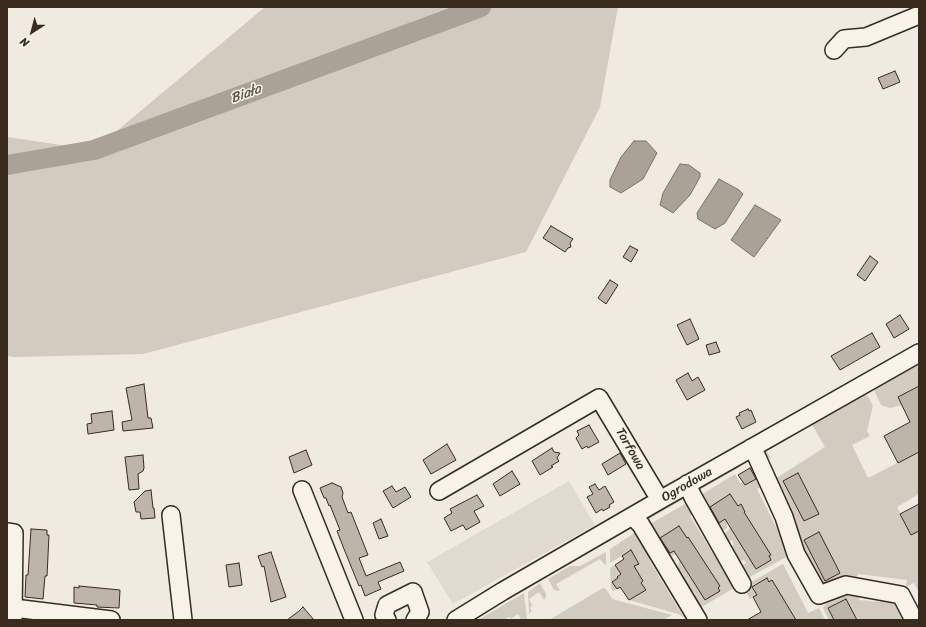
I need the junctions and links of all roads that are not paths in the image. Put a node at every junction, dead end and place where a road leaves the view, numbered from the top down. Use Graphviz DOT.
graph roads {
  1 [pos="919,15"];
  2 [pos="834,50"];
  3 [pos="919,353"];
  4 [pos="751,448"];
  5 [pos="687,484"];
  6 [pos="302,490"];
  7 [pos="440,491"];
  8 [pos="660,500"];
  9 [pos="171,515"];
  10 [pos="633,516"];
  11 [pos="7,532"];
  12 [pos="742,584"];
  13 [pos="14,614"];
  14 [pos="111,620"];
  15 [pos="183,620"];
  16 [pos="354,620"];
  17 [pos="387,620"];
  18 [pos="415,620"];
  19 [pos="456,620"];
  20 [pos="698,620"];
  21 [pos="914,620"];
  1 -- 2 [label="street"];
  3 -- 4 [label="street, Ogrodowa"];
  4 -- 5 [label="street, Ogrodowa"];
  4 -- 21 [label="street"];
  5 -- 8 [label="street, Ogrodowa"];
  5 -- 12 [label="street"];
  6 -- 16 [label="street"];
  7 -- 8 [label="street, Torfowa"];
  8 -- 10 [label="street, Ogrodowa"];
  9 -- 15 [label="street"];
  10 -- 19 [label="street, Ogrodowa"];
  10 -- 20 [label="street"];
  11 -- 13 [label="street"];
  13 -- 14 [label="street"];
  17 -- 18 [label="street"];
}
